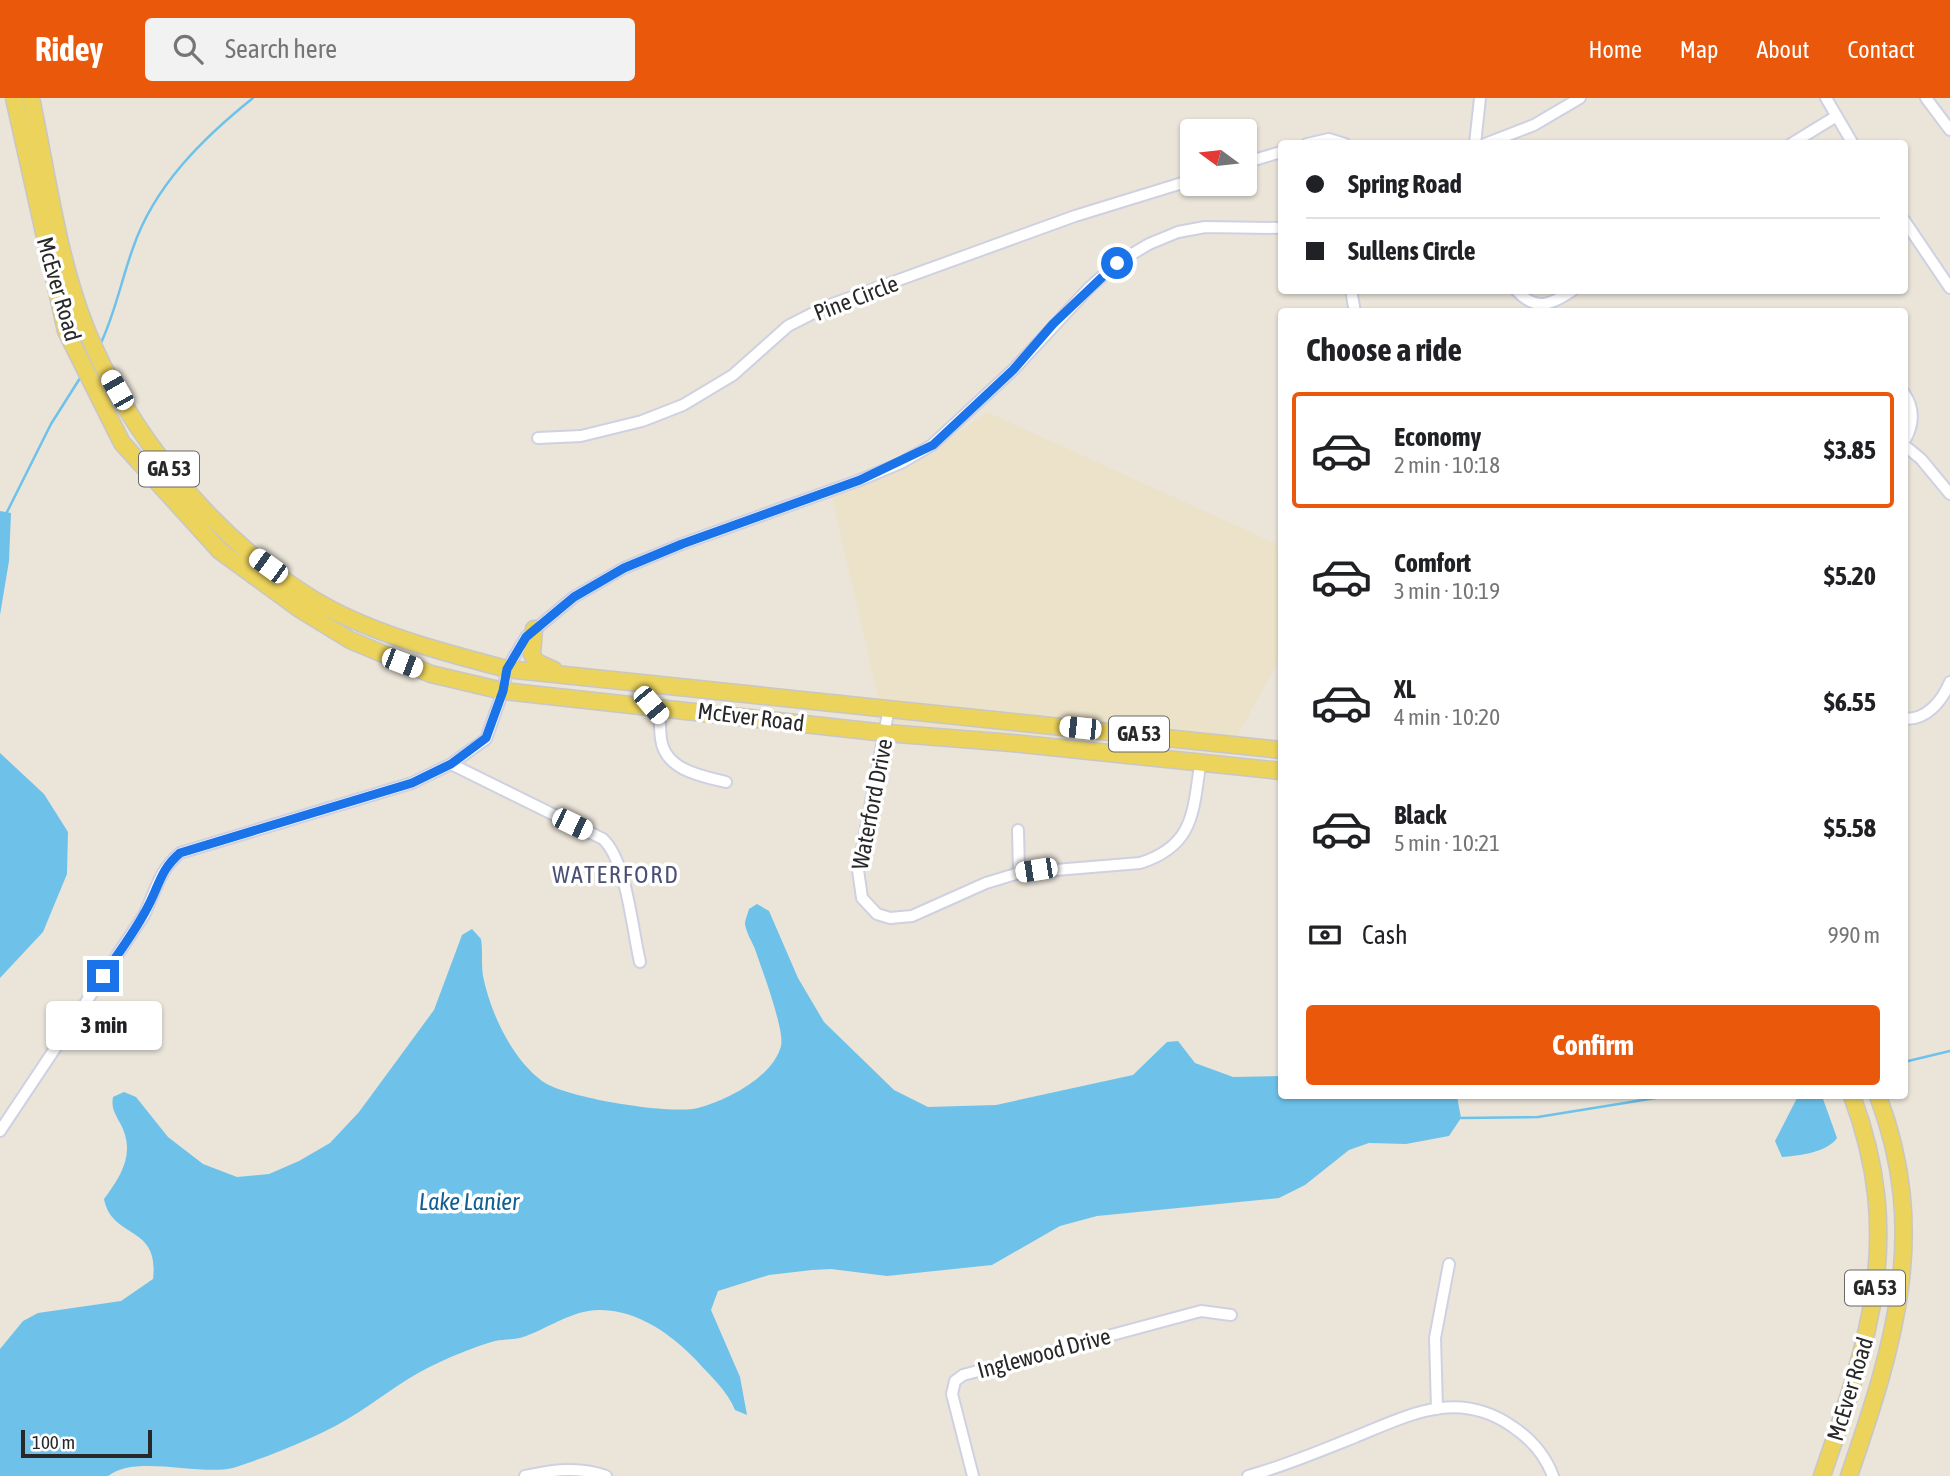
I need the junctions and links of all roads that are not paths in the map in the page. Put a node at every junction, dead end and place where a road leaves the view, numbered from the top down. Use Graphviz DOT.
graph roads {
  1 [pos="14,98"];
  2 [pos="32,98"];
  3 [pos="1480,98"];
  4 [pos="1580,98"];
  5 [pos="1826,98"];
  6 [pos="1926,98"];
  7 [pos="1561,103"];
  8 [pos="1835,117"];
  9 [pos="1950,130"];
  10 [pos="1475,140"];
  11 [pos="1495,140"];
  12 [pos="1798,140"];
  13 [pos="1850,140"];
  14 [pos="1278,153"];
  15 [pos="1257,159"];
  16 [pos="1180,184"];
  17 [pos="1908,226"];
  18 [pos="1278,228"];
  19 [pos="1950,288"];
  20 [pos="1521,294"];
  21 [pos="1566,294"];
  22 [pos="1908,399"];
  23 [pos="1908,432"];
  24 [pos="538,438"];
  25 [pos="1908,447"];
  26 [pos="1950,495"];
  27 [pos="534,629"];
  28 [pos="507,669"];
  29 [pos="1950,682"];
  30 [pos="628,683"];
  31 [pos="503,691"];
  32 [pos="651,705"];
  33 [pos="889,708"];
  34 [pos="1908,718"];
  35 [pos="886,733"];
  36 [pos="1278,750"];
  37 [pos="451,764"];
  38 [pos="1200,765"];
  39 [pos="1278,771"];
  40 [pos="726,782"];
  41 [pos="1018,830"];
  42 [pos="1019,873"];
  43 [pos="640,962"];
  44 [pos="1853,1099"];
  45 [pos="1879,1099"];
  46 [pos="0,1130"];
  47 [pos="1449,1264"];
  48 [pos="1231,1315"];
  49 [pos="1437,1409"];
  50 [pos="525,1476"];
  51 [pos="606,1476"];
  52 [pos="973,1476"];
  53 [pos="1248,1476"];
  54 [pos="1553,1476"];
  55 [pos="1822,1476"];
  56 [pos="1849,1476"];
  1 -- 31 [label="main road, McEver Road / GA 53"];
  2 -- 28 [label="main road, McEver Road / GA 53"];
  3 -- 10 [label="street"];
  4 -- 7 [label="street"];
  5 -- 8 [label="street"];
  6 -- 9 [label="street"];
  7 -- 11 [label="street"];
  8 -- 12 [label="street"];
  8 -- 13 [label="street"];
  14 -- 15 [label="street"];
  16 -- 24 [label="street, Pine Circle"];
  17 -- 19 [label="street"];
  18 -- 27 [label="street"];
  20 -- 21 [label="street"];
  22 -- 23 [label="street"];
  25 -- 26 [label="street"];
  27 -- 28 [label="street"];
  27 -- 30 [label="main road"];
  28 -- 30 [label="main road, McEver Road / GA 53"];
  28 -- 31 [label="street"];
  29 -- 34 [label="street"];
  30 -- 33 [label="main road, McEver Road / GA 53"];
  31 -- 32 [label="main road, McEver Road / GA 53"];
  31 -- 37 [label="street"];
  32 -- 35 [label="main road, McEver Road / GA 53"];
  32 -- 40 [label="street"];
  33 -- 35 [label="street, Waterford Drive"];
  33 -- 36 [label="main road, McEver Road / GA 53"];
  35 -- 38 [label="main road, McEver Road / GA 53"];
  35 -- 42 [label="street, Waterford Drive"];
  37 -- 43 [label="street"];
  37 -- 46 [label="street"];
  38 -- 39 [label="main road, McEver Road / GA 53"];
  38 -- 42 [label="street, Waterford Drive"];
  41 -- 42 [label="street"];
  44 -- 55 [label="main road, McEver Road / GA 53"];
  45 -- 56 [label="main road, McEver Road / GA 53"];
  47 -- 49 [label="street"];
  48 -- 52 [label="street, Inglewood Drive"];
  49 -- 53 [label="street"];
  49 -- 54 [label="street"];
  50 -- 51 [label="street"];
}
